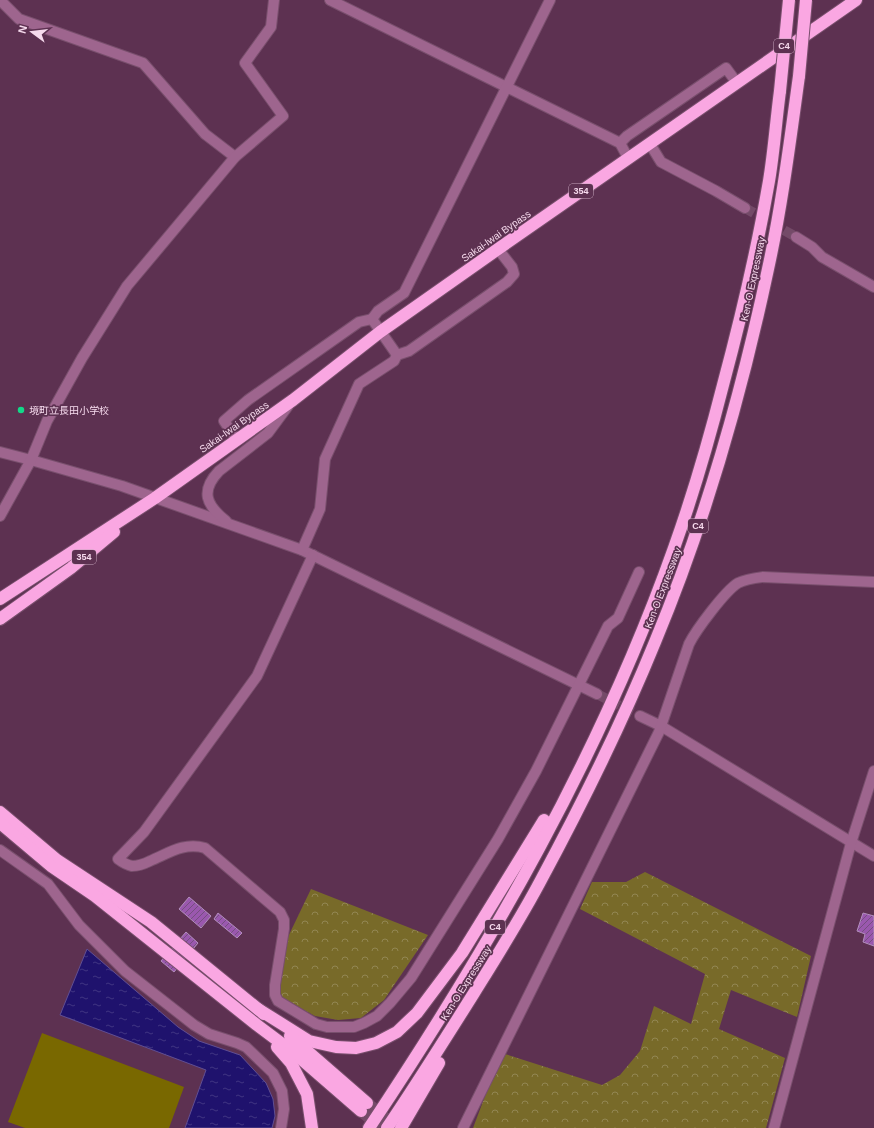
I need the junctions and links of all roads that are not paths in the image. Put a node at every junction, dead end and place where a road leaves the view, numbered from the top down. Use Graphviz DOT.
graph roads {
  1 [pos="0,0"];
  2 [pos="274,0"];
  3 [pos="330,0"];
  4 [pos="550,0"];
  5 [pos="789,0"];
  6 [pos="806,0"];
  7 [pos="856,0"];
  8 [pos="737,83"];
  9 [pos="507,87"];
  10 [pos="620,143"];
  11 [pos="650,144"];
  12 [pos="235,157"];
  13 [pos="628,158"];
  14 [pos="745,208"];
  15 [pos="796,237"];
  16 [pos="498,249"];
  17 [pos="874,287"];
  18 [pos="372,319"];
  19 [pos="380,332"];
  20 [pos="397,355"];
  21 [pos="293,400"];
  22 [pos="237,440"];
  23 [pos="0,452"];
  24 [pos="31,460"];
  25 [pos="155,498"];
  26 [pos="0,516"];
  27 [pos="230,524"];
  28 [pos="302,550"];
  29 [pos="313,555"];
  30 [pos="639,572"];
  31 [pos="874,582"];
  32 [pos="0,599"];
  33 [pos="0,619"];
  34 [pos="579,686"];
  35 [pos="597,694"];
  36 [pos="605,716"];
  37 [pos="640,716"];
  38 [pos="661,726"];
  39 [pos="874,771"];
  40 [pos="0,812"];
  41 [pos="0,823"];
  42 [pos="851,843"];
  43 [pos="0,850"];
  44 [pos="874,856"];
  45 [pos="504,945"];
  46 [pos="258,1009"];
  47 [pos="257,1025"];
  48 [pos="281,1128"];
  49 [pos="312,1128"];
  50 [pos="369,1128"];
  51 [pos="387,1128"];
  52 [pos="401,1128"];
  53 [pos="463,1128"];
  54 [pos="774,1128"];
  1 -- 12 [label="street"];
  2 -- 12 [label="street"];
  3 -- 9 [label="street"];
  4 -- 9 [label="street"];
  5 -- 36 [label="highway, Ken-O Expressway / C4, bridge"];
  6 -- 45 [label="highway, Ken-O Expressway / C4, bridge"];
  7 -- 8 [label="highway, Sakai-Iwai Bypass / 354"];
  8 -- 10 [label="street"];
  8 -- 11 [label="highway, Sakai-Iwai Bypass / 354"];
  9 -- 10 [label="street"];
  9 -- 18 [label="street"];
  10 -- 13 [label="street"];
  11 -- 13 [label="highway, Sakai-Iwai Bypass / 354"];
  11 -- 14 [label="street"];
  12 -- 24 [label="street"];
  13 -- 16 [label="highway, Sakai-Iwai Bypass / 354"];
  15 -- 17 [label="street"];
  16 -- 19 [label="highway, Sakai-Iwai Bypass / 354"];
  16 -- 20 [label="street"];
  18 -- 19 [label="street"];
  18 -- 22 [label="street"];
  19 -- 20 [label="street"];
  19 -- 21 [label="highway, Sakai-Iwai Bypass / 354"];
  20 -- 28 [label="street"];
  21 -- 22 [label="highway, Sakai-Iwai Bypass / 354"];
  21 -- 27 [label="street"];
  22 -- 25 [label="highway, Sakai-Iwai Bypass / 354"];
  23 -- 24 [label="street"];
  24 -- 25 [label="street"];
  24 -- 26 [label="street"];
  25 -- 27 [label="street"];
  25 -- 32 [label="highway, Sakai-Iwai Bypass / 354"];
  25 -- 33 [label="highway, Sakai-Iwai Bypass / 354"];
  27 -- 28 [label="street"];
  28 -- 29 [label="street"];
  29 -- 34 [label="street"];
  29 -- 34 [label="street"];
  30 -- 34 [label="street"];
  31 -- 38 [label="street"];
  34 -- 35 [label="street"];
  36 -- 46 [label="highway"];
  36 -- 50 [label="highway, Ken-O Expressway / C4"];
  37 -- 38 [label="street"];
  38 -- 42 [label="street"];
  38 -- 53 [label="street"];
  39 -- 42 [label="street"];
  40 -- 46 [label="highway"];
  41 -- 47 [label="highway"];
  42 -- 44 [label="street"];
  42 -- 54 [label="street"];
  43 -- 48 [label="street"];
  45 -- 51 [label="highway, Ken-O Expressway / C4"];
  45 -- 52 [label="highway"];
  46 -- 47 [label="highway"];
  47 -- 49 [label="highway"];
}
